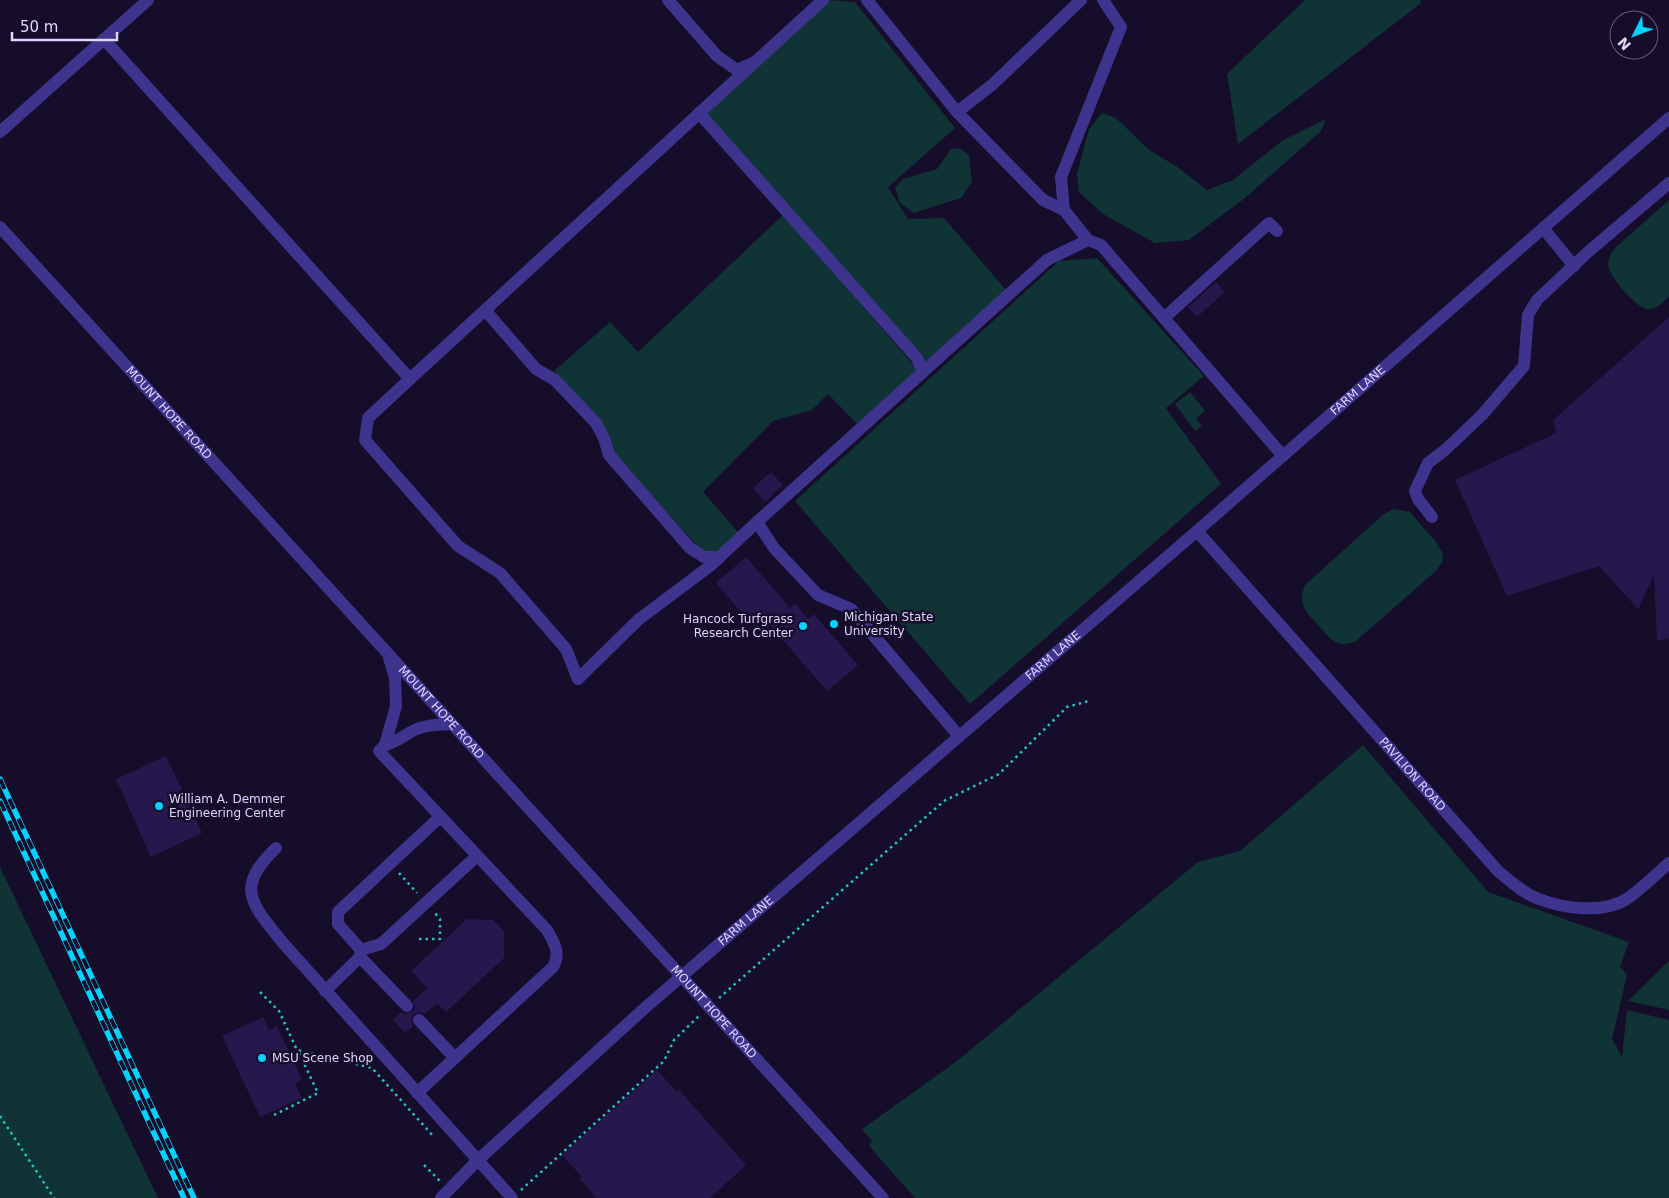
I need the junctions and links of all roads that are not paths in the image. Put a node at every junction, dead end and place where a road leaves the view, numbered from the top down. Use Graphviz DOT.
graph roads {
  1 [pos="148,0"];
  2 [pos="668,0"];
  3 [pos="823,0"];
  4 [pos="867,0"];
  5 [pos="1081,0"];
  6 [pos="1103,0"];
  7 [pos="104,39"];
  8 [pos="755,62"];
  9 [pos="957,112"];
  10 [pos="699,114"];
  11 [pos="1669,118"];
  12 [pos="0,132"];
  13 [pos="1669,183"];
  14 [pos="1064,210"];
  15 [pos="0,227"];
  16 [pos="1543,228"];
  17 [pos="1277,231"];
  18 [pos="1088,240"];
  19 [pos="1574,266"];
  20 [pos="484,310"];
  21 [pos="1164,318"];
  22 [pos="923,372"];
  23 [pos="410,379"];
  24 [pos="1283,456"];
  25 [pos="1432,517"];
  26 [pos="757,522"];
  27 [pos="1197,531"];
  28 [pos="720,557"];
  29 [pos="388,654"];
  30 [pos="452,724"];
  31 [pos="959,736"];
  32 [pos="385,744"];
  33 [pos="440,817"];
  34 [pos="276,848"];
  35 [pos="477,856"];
  36 [pos="1669,863"];
  37 [pos="360,954"];
  38 [pos="681,976"];
  39 [pos="325,990"];
  40 [pos="407,1006"];
  41 [pos="419,1020"];
  42 [pos="455,1058"];
  43 [pos="417,1093"];
  44 [pos="478,1160"];
  45 [pos="516,1195"];
  46 [pos="441,1198"];
  47 [pos="883,1198"];
  1 -- 7 [label="street"];
  2 -- 8 [label="street"];
  3 -- 8 [label="street"];
  4 -- 9 [label="street"];
  5 -- 9 [label="street"];
  6 -- 14 [label="street"];
  7 -- 12 [label="street"];
  7 -- 23 [label="street"];
  8 -- 10 [label="street"];
  9 -- 14 [label="street"];
  10 -- 20 [label="street"];
  10 -- 22 [label="street"];
  11 -- 16 [label="street, FARM LANE"];
  13 -- 19 [label="street"];
  14 -- 18 [label="street"];
  15 -- 29 [label="street, MOUNT HOPE ROAD"];
  16 -- 19 [label="street"];
  16 -- 24 [label="street, FARM LANE"];
  17 -- 21 [label="street"];
  18 -- 21 [label="street"];
  18 -- 22 [label="street"];
  19 -- 25 [label="street"];
  20 -- 23 [label="street"];
  20 -- 28 [label="street"];
  21 -- 24 [label="street"];
  22 -- 26 [label="street"];
  23 -- 28 [label="street"];
  24 -- 27 [label="street, FARM LANE"];
  26 -- 28 [label="street"];
  26 -- 31 [label="street"];
  27 -- 31 [label="street, FARM LANE"];
  27 -- 36 [label="street, PAVILION ROAD"];
  29 -- 30 [label="street, MOUNT HOPE ROAD"];
  29 -- 32 [label="street"];
  30 -- 32 [label="street"];
  30 -- 38 [label="street, MOUNT HOPE ROAD"];
  31 -- 38 [label="street, FARM LANE"];
  32 -- 33 [label="street"];
  33 -- 35 [label="street"];
  33 -- 37 [label="street"];
  34 -- 39 [label="street"];
  35 -- 37 [label="street"];
  35 -- 42 [label="street"];
  37 -- 39 [label="street"];
  37 -- 40 [label="street"];
  38 -- 44 [label="street, FARM LANE"];
  38 -- 47 [label="street, MOUNT HOPE ROAD"];
  39 -- 43 [label="street"];
  41 -- 42 [label="street"];
  42 -- 43 [label="street"];
  43 -- 44 [label="street"];
  44 -- 45 [label="street"];
  44 -- 46 [label="street, FARM LANE"];
}
